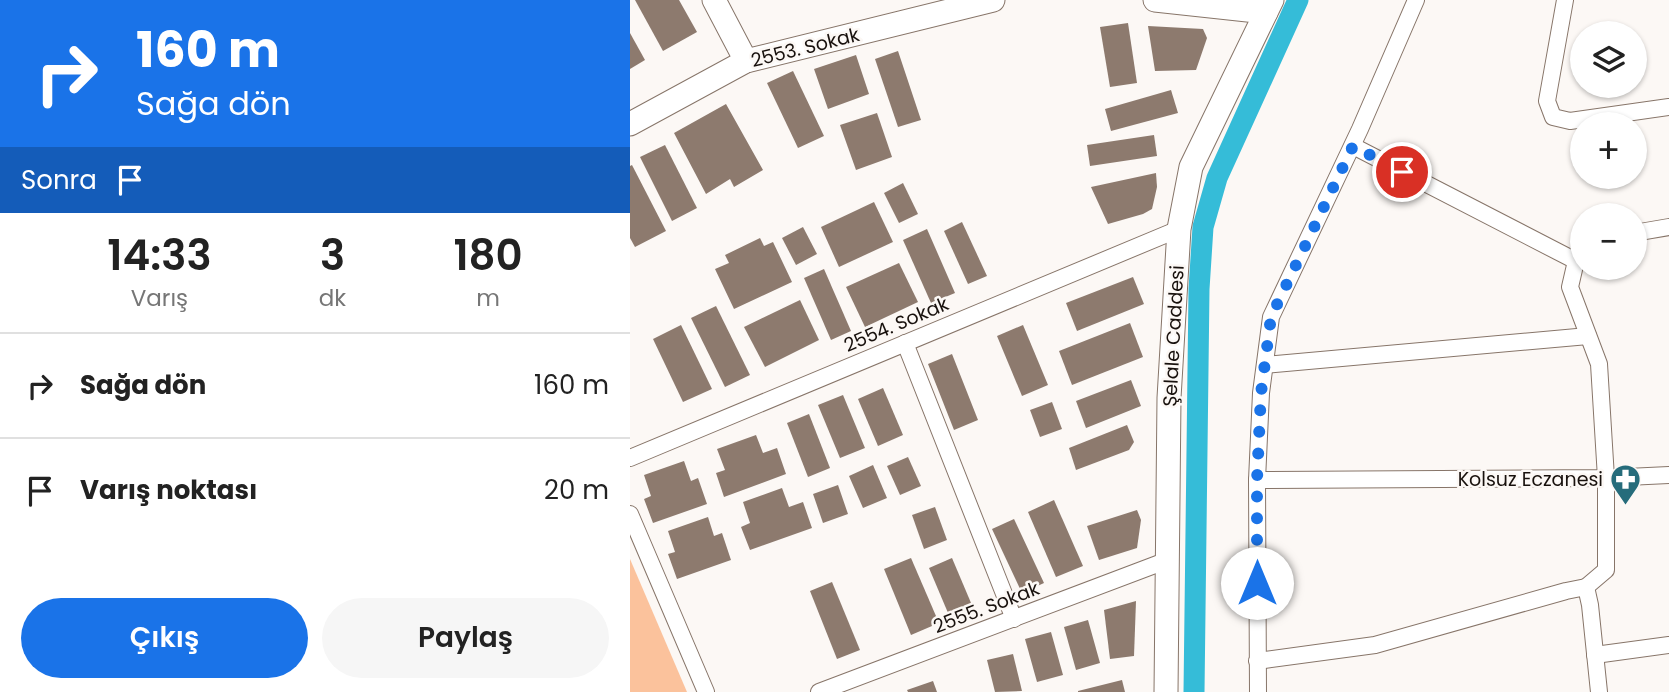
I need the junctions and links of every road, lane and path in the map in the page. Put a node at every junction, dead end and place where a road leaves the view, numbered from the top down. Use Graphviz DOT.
graph roads {
  1 [pos="714,0"];
  2 [pos="993,0"];
  3 [pos="1155,0"];
  4 [pos="1416,0"];
  5 [pos="1565,0"];
  6 [pos="1269,6"];
  7 [pos="746,61"];
  8 [pos="1669,107"];
  9 [pos="630,124"];
  10 [pos="1353,146"];
  11 [pos="1669,227"];
  12 [pos="1179,229"];
  13 [pos="1647,231"];
  14 [pos="1570,254"];
  15 [pos="1572,280"];
  16 [pos="1588,336"];
  17 [pos="905,343"];
  18 [pos="1265,365"];
  19 [pos="630,458"];
  20 [pos="1669,475"];
  21 [pos="1605,478"];
  22 [pos="1257,480"];
  23 [pos="630,514"];
  24 [pos="1168,560"];
  25 [pos="1586,587"];
  26 [pos="1014,618"];
  27 [pos="1669,645"];
  28 [pos="1595,655"];
  29 [pos="1257,662"];
  30 [pos="706,692"];
  31 [pos="819,692"];
  32 [pos="1166,692"];
  33 [pos="1258,692"];
  34 [pos="1599,692"];
  1 -- 7 [label="street"];
  2 -- 7 [label="street, 2553. Sokak"];
  3 -- 6 [label="street"];
  4 -- 10 [label="street"];
  5 -- 8 [label="street"];
  6 -- 12 [label="street, Şelale Caddesi"];
  7 -- 9 [label="street, 2553. Sokak"];
  10 -- 14 [label="street"];
  10 -- 18 [label="street"];
  11 -- 13 [label="street"];
  12 -- 17 [label="street, 2554. Sokak"];
  12 -- 24 [label="street, Şelale Caddesi"];
  15 -- 16 [label="street"];
  16 -- 18 [label="street"];
  16 -- 21 [label="street"];
  17 -- 19 [label="street, 2554. Sokak"];
  17 -- 26 [label="street"];
  18 -- 22 [label="street"];
  20 -- 21 [label="street"];
  21 -- 22 [label="street"];
  21 -- 25 [label="street"];
  22 -- 29 [label="street"];
  23 -- 30 [label="street"];
  24 -- 26 [label="street, 2555. Sokak"];
  24 -- 32 [label="street, Şelale Caddesi"];
  25 -- 28 [label="street"];
  25 -- 29 [label="street"];
  26 -- 31 [label="street, 2555. Sokak"];
  27 -- 28 [label="street"];
  28 -- 34 [label="street"];
  29 -- 33 [label="street"];
}
